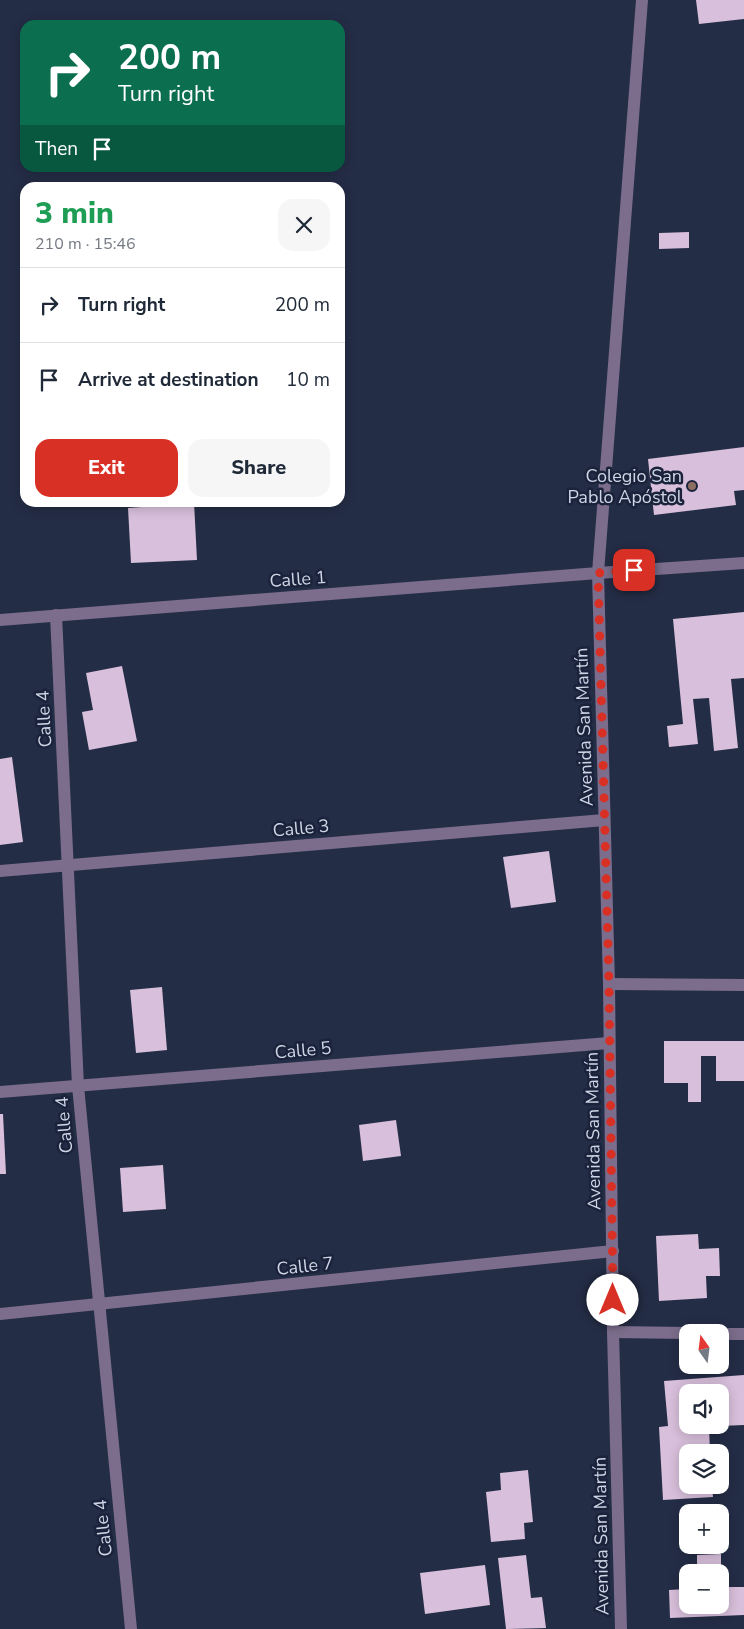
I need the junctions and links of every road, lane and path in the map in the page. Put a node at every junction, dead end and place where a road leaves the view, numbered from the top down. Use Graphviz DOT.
graph roads {
  1 [pos="642,0"];
  2 [pos="744,563"];
  3 [pos="598,573"];
  4 [pos="56,615"];
  5 [pos="0,620"];
  6 [pos="604,820"];
  7 [pos="68,866"];
  8 [pos="0,871"];
  9 [pos="609,984"];
  10 [pos="744,986"];
  11 [pos="609,1043"];
  12 [pos="78,1086"];
  13 [pos="0,1092"];
  14 [pos="613,1251"];
  15 [pos="99,1305"];
  16 [pos="0,1314"];
  17 [pos="613,1332"];
  18 [pos="679,1333"];
  19 [pos="729,1334"];
  20 [pos="744,1334"];
  21 [pos="131,1629"];
  22 [pos="621,1629"];
  1 -- 3 [label="street, Avenida San Martín"];
  2 -- 3 [label="street, Calle 1"];
  3 -- 4 [label="street, Calle 1"];
  3 -- 6 [label="street, Avenida San Martín"];
  4 -- 5 [label="street, Calle 1"];
  4 -- 7 [label="street, Calle 4"];
  6 -- 7 [label="street, Calle 3"];
  6 -- 9 [label="street, Avenida San Martín"];
  7 -- 8 [label="street, Calle 3"];
  7 -- 12 [label="street, Calle 4"];
  9 -- 10 [label="street"];
  9 -- 11 [label="street, Avenida San Martín"];
  11 -- 12 [label="street, Calle 5"];
  11 -- 14 [label="street, Avenida San Martín"];
  12 -- 13 [label="street, Calle 5"];
  12 -- 15 [label="street, Calle 4"];
  14 -- 15 [label="street, Calle 7"];
  14 -- 17 [label="street, Avenida San Martín"];
  15 -- 16 [label="street, Calle 7"];
  15 -- 21 [label="street, Calle 4"];
  17 -- 18 [label="street"];
  17 -- 22 [label="street, Avenida San Martín"];
  19 -- 20 [label="street"];
}
